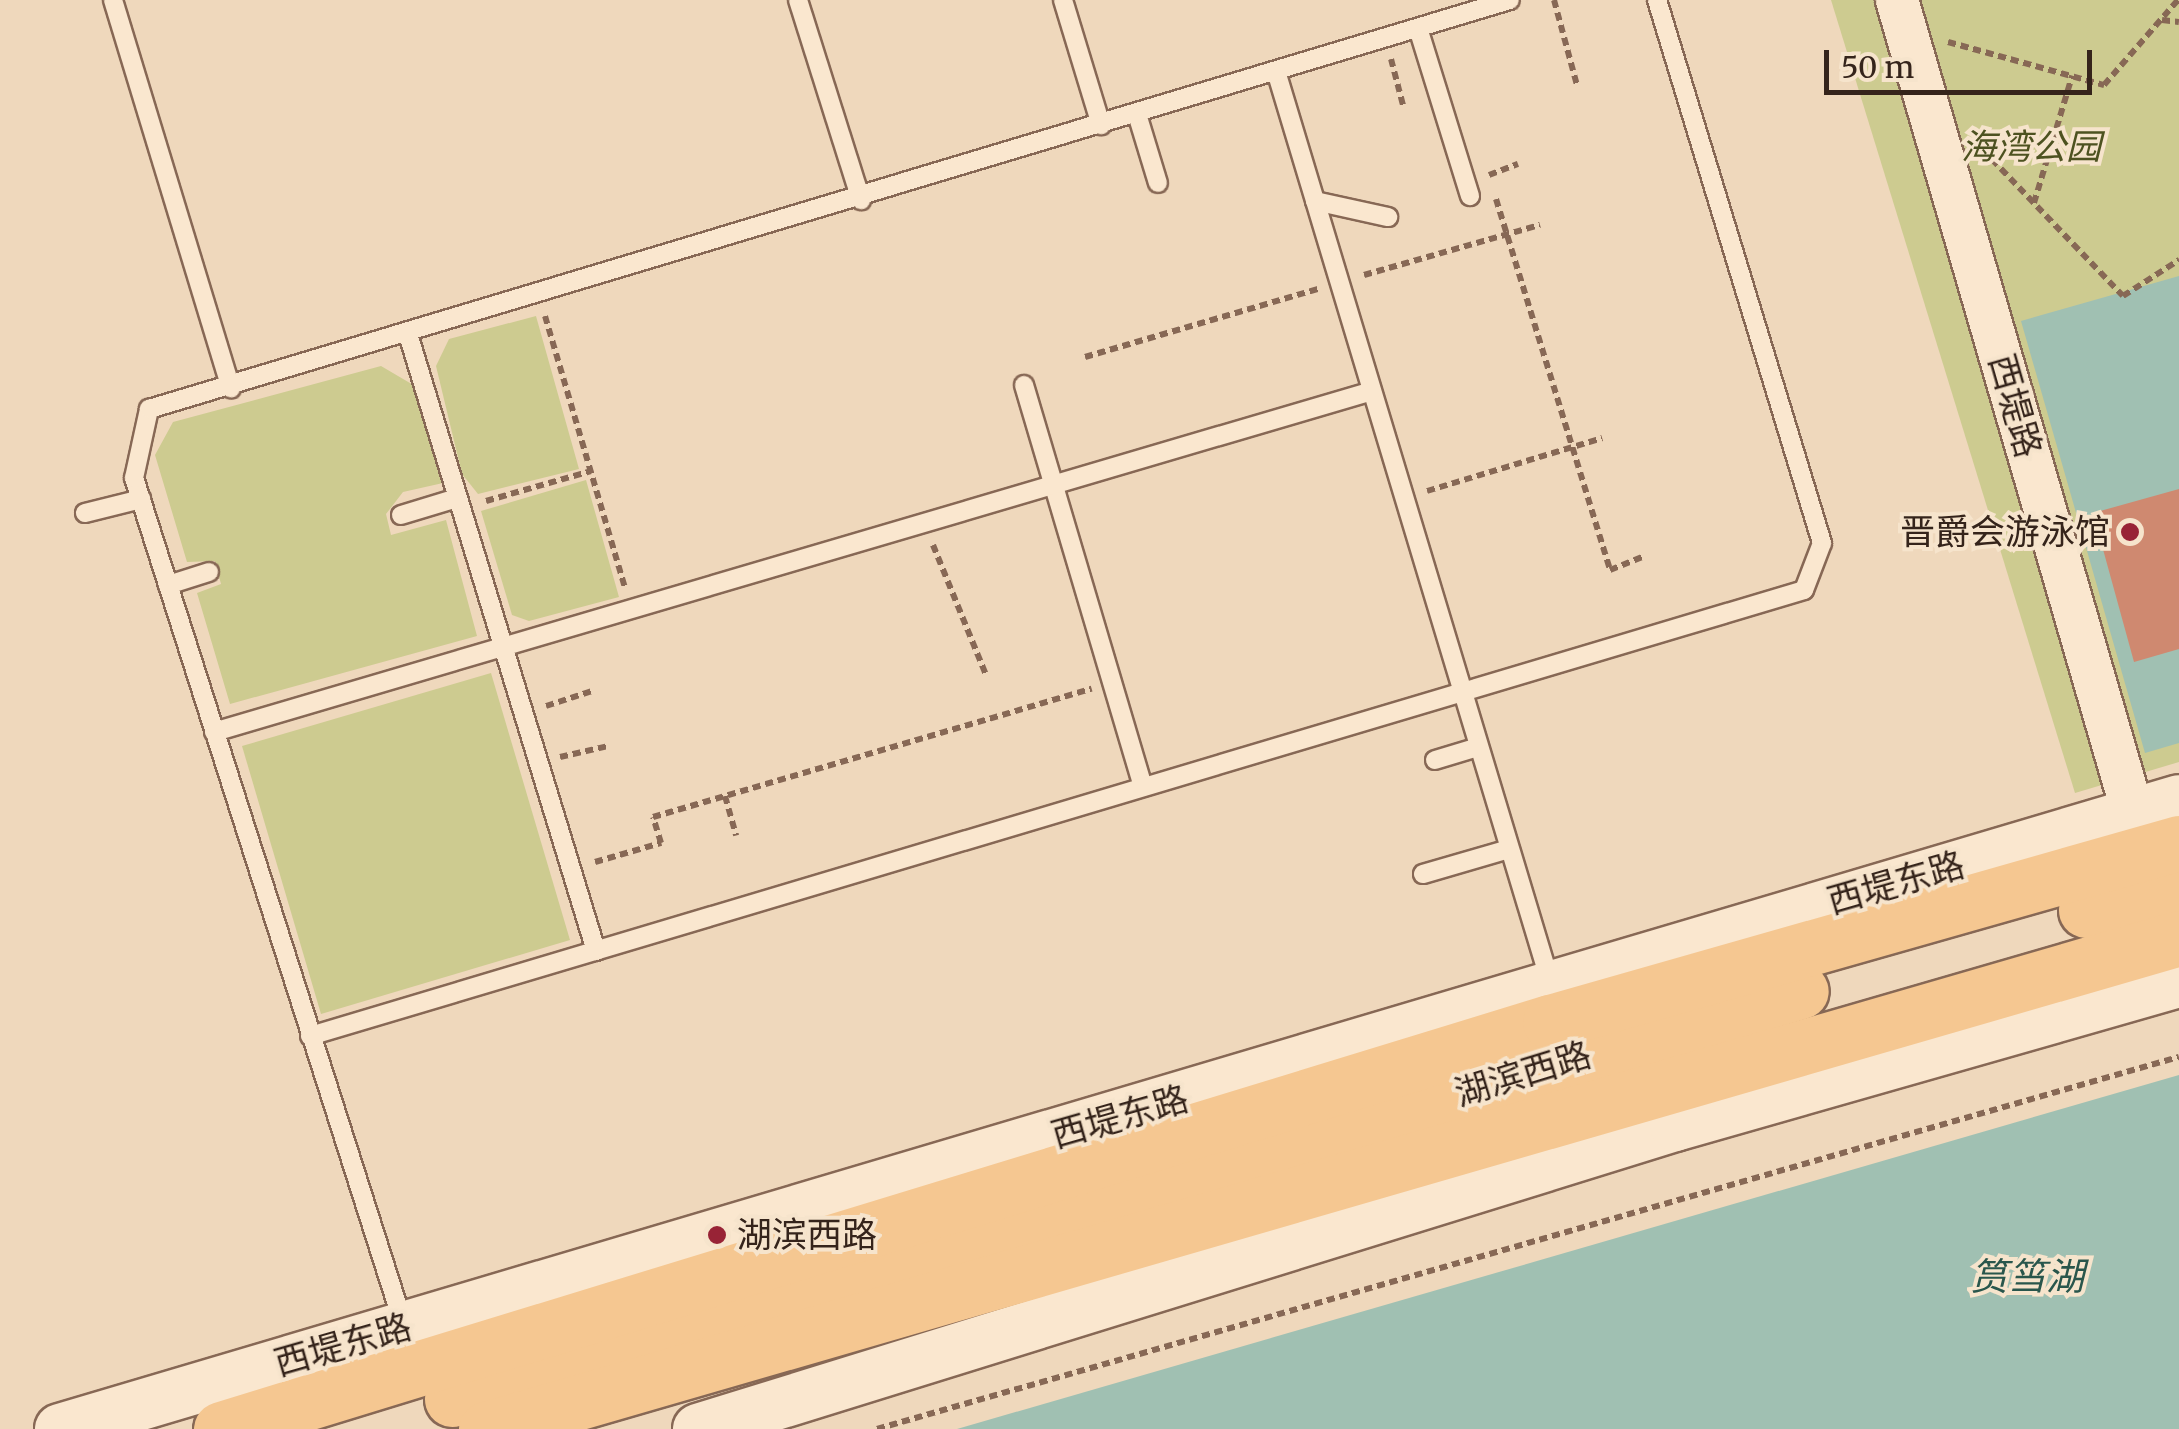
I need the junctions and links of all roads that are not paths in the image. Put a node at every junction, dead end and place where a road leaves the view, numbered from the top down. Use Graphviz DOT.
graph roads {
  1 [pos="136,0"];
  2 [pos="798,0"];
  3 [pos="1063,0"];
  4 [pos="1510,0"];
  5 [pos="1656,0"];
  6 [pos="114,3"];
  7 [pos="1901,15"];
  8 [pos="1418,28"];
  9 [pos="1276,71"];
  10 [pos="1137,114"];
  11 [pos="1101,125"];
  12 [pos="1158,182"];
  13 [pos="1470,196"];
  14 [pos="861,200"];
  15 [pos="1315,201"];
  16 [pos="1388,217"];
  17 [pos="408,334"];
  18 [pos="1024,385"];
  19 [pos="231,388"];
  20 [pos="1372,391"];
  21 [pos="1052,487"];
  22 [pos="140,499"];
  23 [pos="459,503"];
  24 [pos="86,513"];
  25 [pos="401,515"];
  26 [pos="209,572"];
  27 [pos="168,584"];
  28 [pos="503,649"];
  29 [pos="1462,692"];
  30 [pos="214,732"];
  31 [pos="1478,748"];
  32 [pos="1435,760"];
  33 [pos="1143,787"];
  34 [pos="2156,807"];
  35 [pos="2179,843"];
  36 [pos="1508,849"];
  37 [pos="1424,874"];
  38 [pos="2179,883"];
  39 [pos="2179,938"];
  40 [pos="596,951"];
  41 [pos="2179,982"];
  42 [pos="1552,985"];
  43 [pos="310,1036"];
  44 [pos="406,1350"];
  45 [pos="496,1406"];
  46 [pos="60,1429"];
  47 [pos="221,1429"];
  48 [pos="352,1429"];
  49 [pos="698,1429"];
  1 -- 6 [label="lane"];
  2 -- 14 [label="lane"];
  3 -- 11 [label="lane"];
  4 -- 8 [label="lane"];
  5 -- 29 [label="lane"];
  6 -- 19 [label="lane"];
  7 -- 34 [label="street, 西堤路"];
  8 -- 9 [label="lane"];
  8 -- 13 [label="lane"];
  9 -- 10 [label="lane"];
  9 -- 15 [label="lane"];
  10 -- 11 [label="lane"];
  10 -- 12 [label="lane"];
  11 -- 14 [label="lane"];
  14 -- 17 [label="lane"];
  15 -- 16 [label="lane"];
  15 -- 20 [label="lane"];
  17 -- 19 [label="lane"];
  17 -- 23 [label="lane"];
  18 -- 21 [label="lane"];
  19 -- 22 [label="lane"];
  20 -- 21 [label="lane"];
  20 -- 29 [label="lane"];
  21 -- 28 [label="lane"];
  21 -- 33 [label="lane"];
  22 -- 24 [label="lane"];
  22 -- 27 [label="lane"];
  23 -- 25 [label="lane"];
  23 -- 28 [label="lane"];
  26 -- 27 [label="lane"];
  27 -- 30 [label="lane"];
  28 -- 30 [label="lane"];
  28 -- 40 [label="lane"];
  29 -- 31 [label="lane"];
  29 -- 33 [label="lane"];
  30 -- 43 [label="lane"];
  31 -- 32 [label="lane"];
  31 -- 36 [label="lane"];
  33 -- 40 [label="lane"];
  34 -- 42 [label="main road, 西堤东路"];
  35 -- 44 [label="main road"];
  36 -- 37 [label="lane"];
  36 -- 42 [label="lane"];
  38 -- 45 [label="main road, 湖滨西路"];
  39 -- 45 [label="main road, 湖滨西路"];
  40 -- 43 [label="lane"];
  41 -- 49 [label="main road"];
  42 -- 44 [label="main road, 西堤东路"];
  43 -- 44 [label="lane"];
  44 -- 45 [label="main road"];
  44 -- 46 [label="main road, 西堤东路"];
  44 -- 47 [label="main road"];
  45 -- 48 [label="main road, 湖滨西路"];
}
